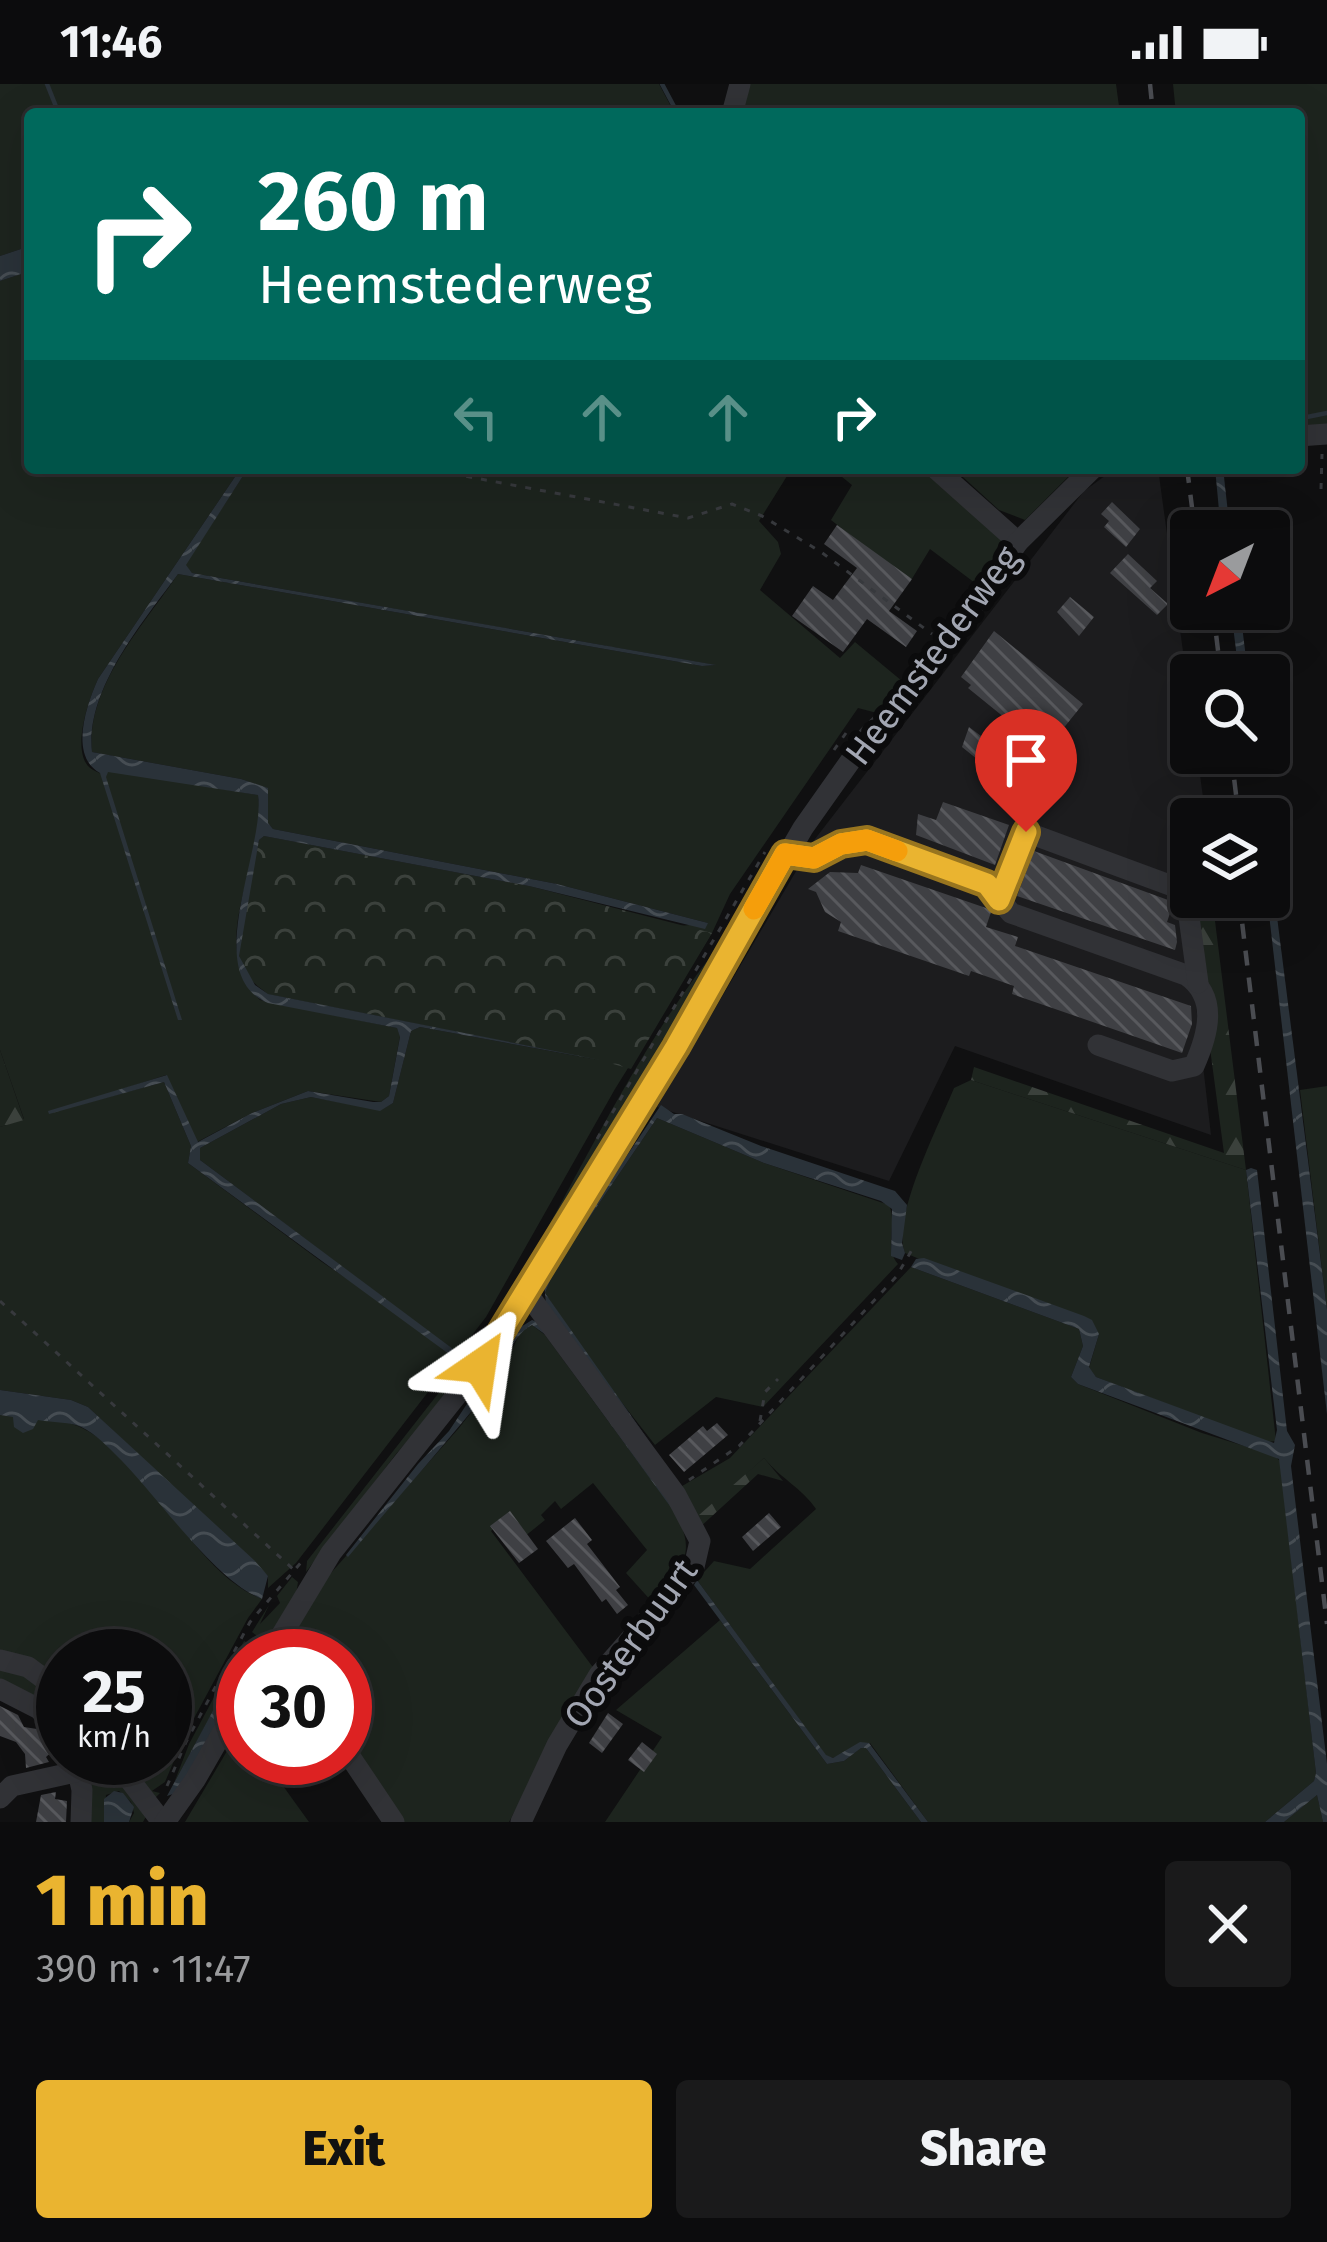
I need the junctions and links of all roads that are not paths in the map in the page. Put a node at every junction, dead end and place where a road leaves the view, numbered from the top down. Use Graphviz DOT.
graph roads {
  1 [pos="942,474"];
  2 [pos="1087,474"];
  3 [pos="1016,539"];
  4 [pos="785,854"];
  5 [pos="999,900"];
  6 [pos="1198,983"];
  7 [pos="1098,1045"];
  8 [pos="527,1293"];
  9 [pos="283,1629"];
  10 [pos="0,1660"];
  11 [pos="36,1672"];
  12 [pos="0,1689"];
  13 [pos="36,1707"];
  14 [pos="216,1744"];
  15 [pos="36,1778"];
  16 [pos="78,1785"];
  17 [pos="135,1785"];
  18 [pos="369,1785"];
  19 [pos="0,1798"];
  20 [pos="81,1822"];
  21 [pos="164,1822"];
  22 [pos="394,1822"];
  23 [pos="521,1822"];
  1 -- 3 [label="street"];
  2 -- 3 [label="street, Heemstederweg"];
  3 -- 4 [label="street, Heemstederweg"];
  4 -- 5 [label="street"];
  4 -- 8 [label="street, Heemstederweg"];
  5 -- 6 [label="street"];
  5 -- 6 [label="street"];
  6 -- 7 [label="street"];
  8 -- 9 [label="street, Heemstederweg"];
  8 -- 23 [label="street, Oosterbuurt"];
  10 -- 11 [label="street"];
  12 -- 13 [label="street"];
  14 -- 21 [label="street"];
  15 -- 19 [label="street"];
  16 -- 20 [label="street"];
  17 -- 21 [label="street"];
  18 -- 22 [label="street"];
}
